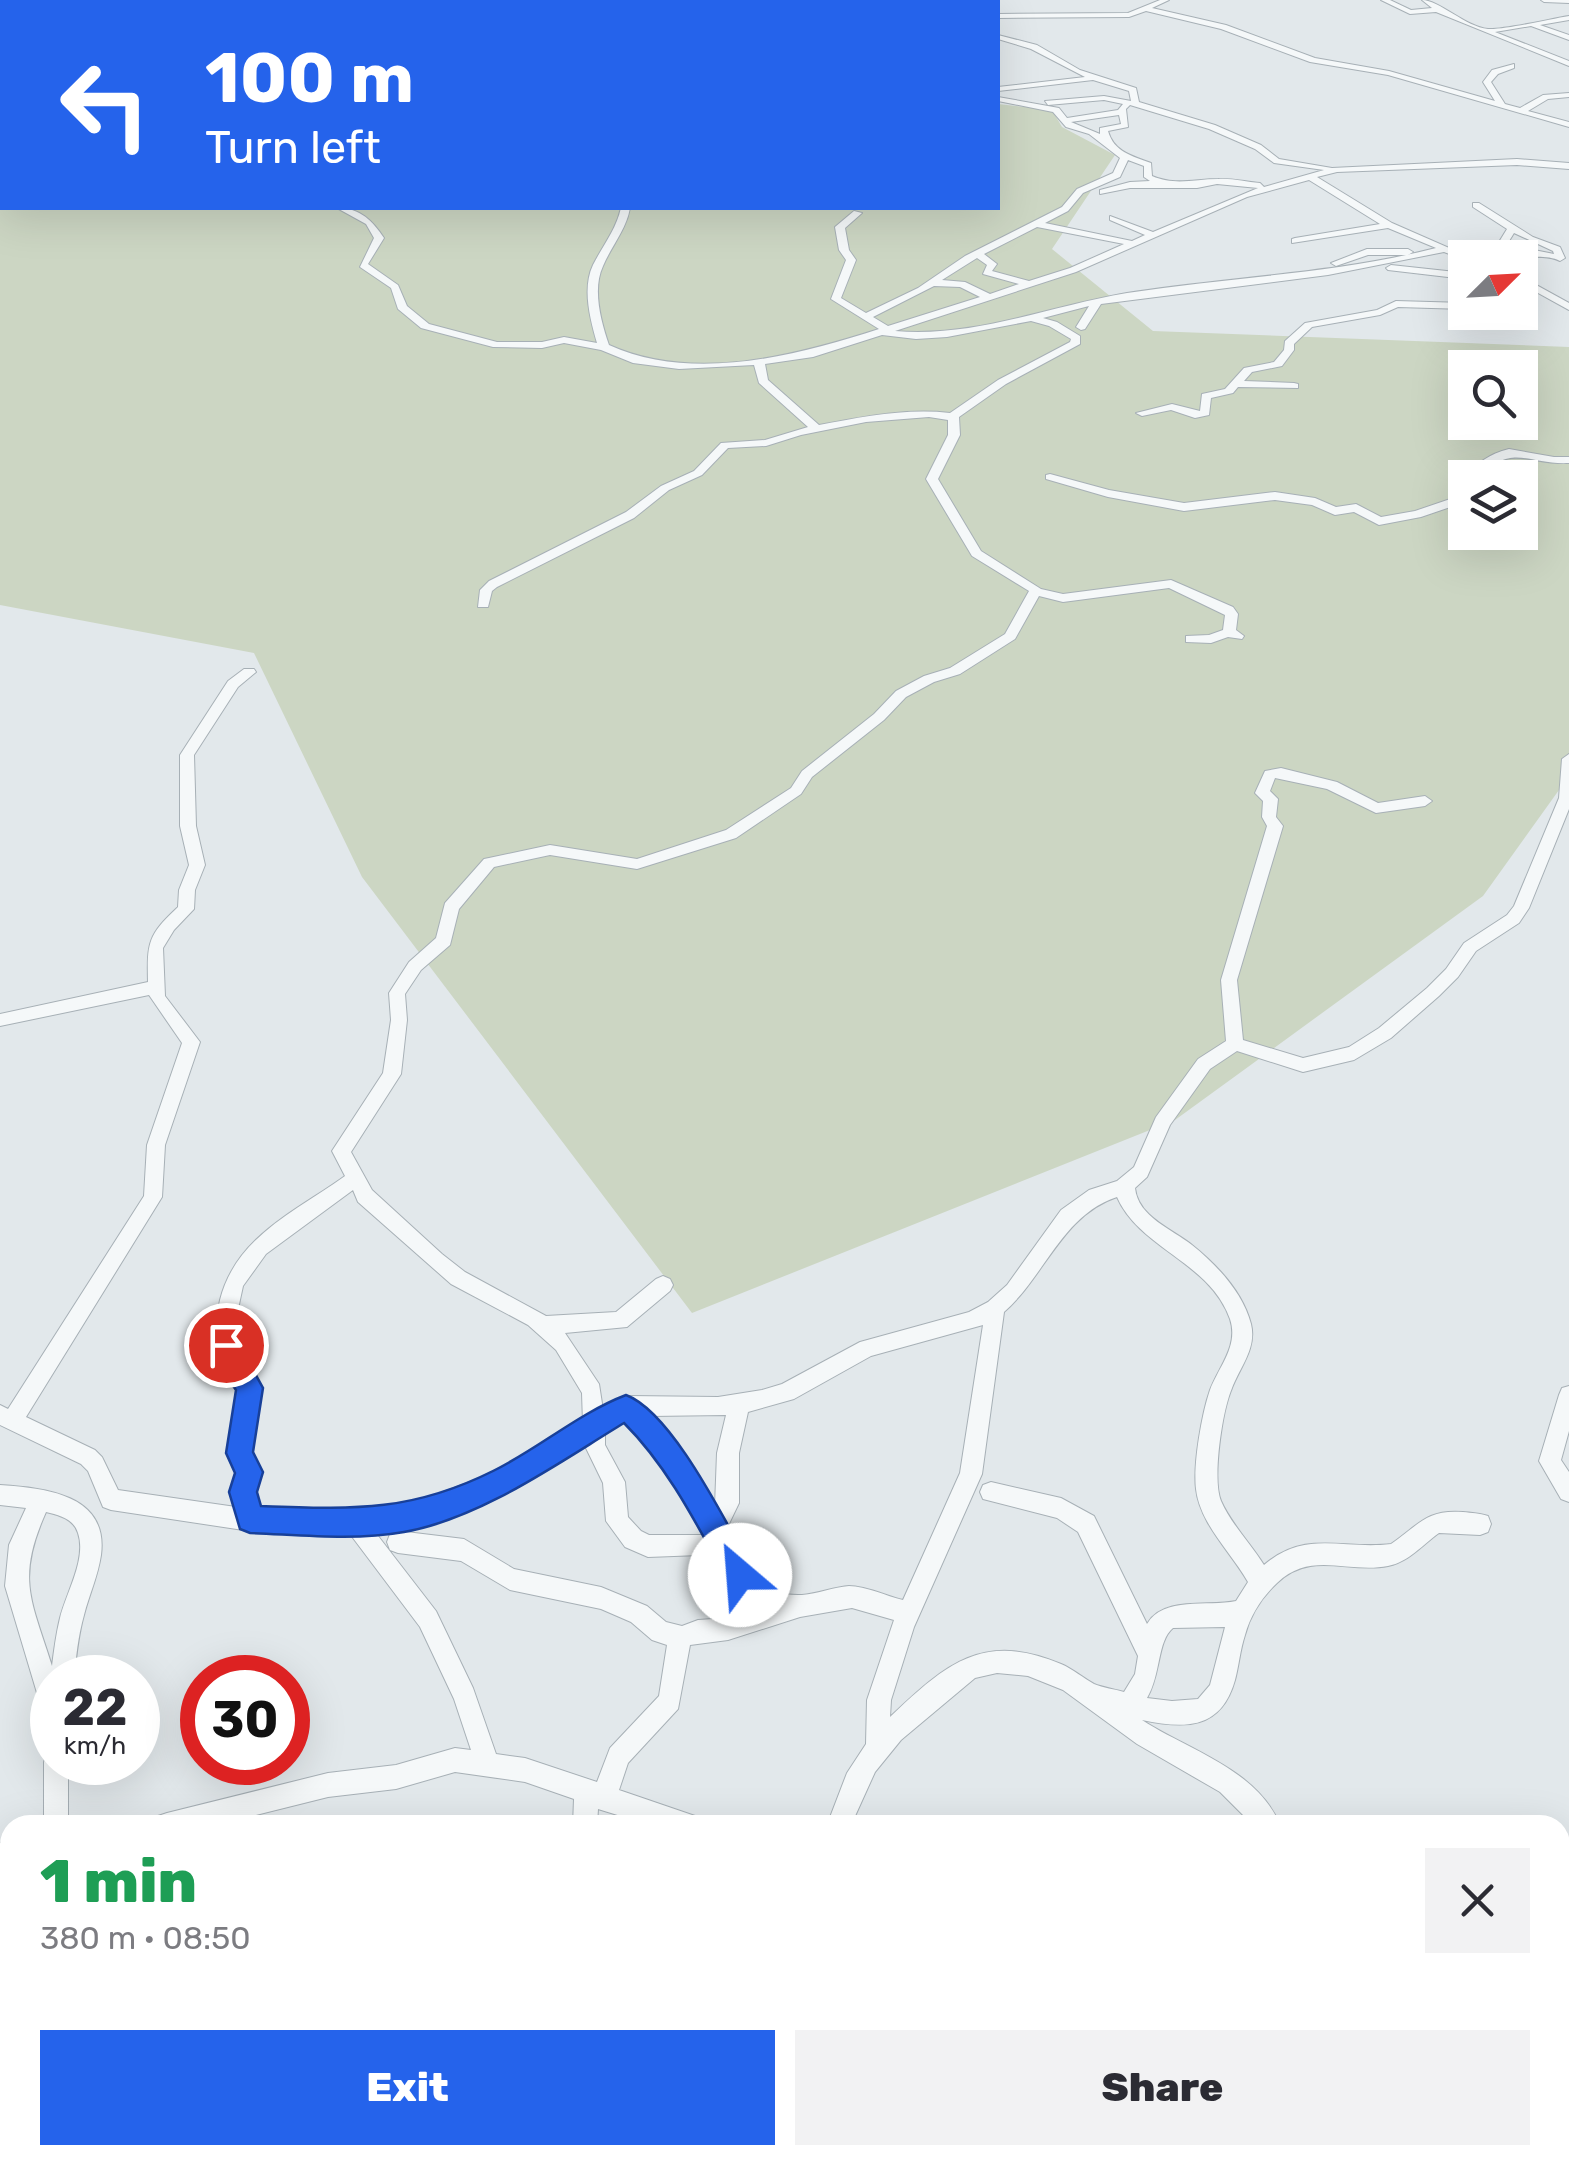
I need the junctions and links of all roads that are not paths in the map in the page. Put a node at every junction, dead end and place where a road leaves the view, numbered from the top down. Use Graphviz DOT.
graph roads {
  1 [pos="1166,0"];
  2 [pos="1413,0"];
  3 [pos="1425,0"];
  4 [pos="1536,0"];
  5 [pos="1387,1"];
  6 [pos="1569,1"];
  7 [pos="1000,7"];
  8 [pos="1550,7"];
  9 [pos="1147,9"];
  10 [pos="1436,10"];
  11 [pos="1000,16"];
  12 [pos="1028,17"];
  13 [pos="1569,18"];
  14 [pos="1532,23"];
  15 [pos="1486,31"];
  16 [pos="1000,38"];
  17 [pos="1569,38"];
  18 [pos="1569,64"];
  19 [pos="1511,66"];
  20 [pos="1101,78"];
  21 [pos="1000,89"];
  22 [pos="1569,94"];
  23 [pos="1000,99"];
  24 [pos="1028,104"];
  25 [pos="1501,104"];
  26 [pos="1142,106"];
  27 [pos="1125,108"];
  28 [pos="1524,110"];
  29 [pos="1066,120"];
  30 [pos="1569,125"];
  31 [pos="1108,146"];
  32 [pos="1569,154"];
  33 [pos="1125,157"];
  34 [pos="1530,162"];
  35 [pos="1569,166"];
  36 [pos="1339,168"];
  37 [pos="1149,176"];
  38 [pos="1312,177"];
  39 [pos="1162,183"];
  40 [pos="1130,184"];
  41 [pos="1272,186"];
  42 [pos="1101,193"];
  43 [pos="1071,201"];
  44 [pos="1476,205"];
  45 [pos="1360,209"];
  46 [pos="346,210"];
  47 [pos="625,210"];
  48 [pos="857,213"];
  49 [pos="1117,213"];
  50 [pos="1036,224"];
  51 [pos="1389,225"];
  52 [pos="1512,228"];
  53 [pos="1075,230"];
  54 [pos="1352,230"];
  55 [pos="1401,230"];
  56 [pos="1099,233"];
  57 [pos="1151,234"];
  58 [pos="1505,240"];
  59 [pos="1295,241"];
  60 [pos="1132,243"];
  61 [pos="1447,248"];
  62 [pos="977,254"];
  63 [pos="1538,254"];
  64 [pos="1106,255"];
  65 [pos="1566,260"];
  66 [pos="1312,273"];
  67 [pos="1448,274"];
  68 [pos="1538,274"];
  69 [pos="933,283"];
  70 [pos="1030,284"];
  71 [pos="1538,286"];
  72 [pos="1563,288"];
  73 [pos="989,297"];
  74 [pos="1098,302"];
  75 [pos="1565,304"];
  76 [pos="1448,305"];
  77 [pos="868,317"];
  78 [pos="1030,317"];
  79 [pos="1081,328"];
  80 [pos="884,331"];
  81 [pos="604,348"];
  82 [pos="758,362"];
  83 [pos="1235,384"];
  84 [pos="1294,386"];
  85 [pos="1142,413"];
  86 [pos="952,417"];
  87 [pos="817,428"];
  88 [pos="1490,460"];
  89 [pos="1569,460"];
  90 [pos="1050,477"];
  91 [pos="1448,504"];
  92 [pos="1036,590"];
  93 [pos="483,604"];
  94 [pos="1192,640"];
  95 [pos="249,672"];
  96 [pos="1569,759"];
  97 [pos="1426,801"];
  98 [pos="1566,805"];
  99 [pos="155,987"];
  100 [pos="0,1020"];
  101 [pos="1235,1044"];
  102 [pos="354,1179"];
  103 [pos="1125,1184"];
  104 [pos="663,1284"];
  105 [pos="995,1308"];
  106 [pos="544,1326"];
  107 [pos="1569,1395"];
  108 [pos="739,1405"];
  109 [pos="626,1407"];
  110 [pos="6,1418"];
  111 [pos="595,1425"];
  112 [pos="991,1492"];
  113 [pos="1569,1492"];
  114 [pos="0,1495"];
  115 [pos="40,1501"];
  116 [pos="425,1512"];
  117 [pos="250,1520"];
  118 [pos="354,1523"];
  119 [pos="1480,1524"];
  120 [pos="716,1527"];
  121 [pos="398,1542"];
  122 [pos="730,1560"];
  123 [pos="8,1566"];
  124 [pos="386,1566"];
  125 [pos="1260,1584"];
  126 [pos="802,1606"];
  127 [pos="1244,1610"];
  128 [pos="908,1612"];
  129 [pos="682,1637"];
  130 [pos="37,1655"];
  131 [pos="65,1655"];
  132 [pos="1150,1656"];
  133 [pos="1095,1696"];
  134 [pos="1130,1704"];
  135 [pos="878,1744"];
  136 [pos="487,1762"];
  137 [pos="54,1785"];
  138 [pos="595,1795"];
  139 [pos="52,1815"];
  140 [pos="208,1815"];
  141 [pos="588,1815"];
  142 [pos="656,1815"];
  143 [pos="842,1815"];
  144 [pos="1260,1815"];
  1 -- 9 [label="street"];
  2 -- 5 [label="street"];
  3 -- 10 [label="street"];
  4 -- 8 [label="street"];
  5 -- 10 [label="street"];
  6 -- 8 [label="street"];
  7 -- 12 [label="street"];
  8 -- 13 [label="street"];
  8 -- 14 [label="street"];
  9 -- 12 [label="street"];
  9 -- 25 [label="street"];
  10 -- 15 [label="street"];
  11 -- 12 [label="street"];
  14 -- 15 [label="street"];
  14 -- 17 [label="street"];
  15 -- 18 [label="street"];
  16 -- 20 [label="street"];
  19 -- 25 [label="street"];
  20 -- 21 [label="street"];
  20 -- 26 [label="street"];
  22 -- 28 [label="street"];
  23 -- 24 [label="street"];
  24 -- 27 [label="street"];
  24 -- 29 [label="street"];
  25 -- 28 [label="street"];
  26 -- 27 [label="street"];
  26 -- 36 [label="street"];
  27 -- 29 [label="street"];
  27 -- 31 [label="street"];
  28 -- 30 [label="street"];
  29 -- 31 [label="street"];
  31 -- 33 [label="street"];
  32 -- 34 [label="street"];
  33 -- 37 [label="street"];
  33 -- 43 [label="street"];
  34 -- 35 [label="street"];
  34 -- 36 [label="street"];
  36 -- 38 [label="street"];
  37 -- 39 [label="street"];
  37 -- 40 [label="street"];
  38 -- 41 [label="street"];
  38 -- 45 [label="street"];
  39 -- 40 [label="street"];
  39 -- 41 [label="street"];
  40 -- 42 [label="street"];
  41 -- 57 [label="street"];
  42 -- 43 [label="street"];
  42 -- 49 [label="street"];
  43 -- 50 [label="street"];
  43 -- 53 [label="street"];
  44 -- 52 [label="street"];
  45 -- 51 [label="street"];
  45 -- 54 [label="street"];
  46 -- 81 [label="street"];
  47 -- 81 [label="street"];
  48 -- 77 [label="street"];
  49 -- 56 [label="street"];
  49 -- 57 [label="street"];
  50 -- 53 [label="street"];
  50 -- 62 [label="street"];
  51 -- 54 [label="street"];
  51 -- 55 [label="street"];
  52 -- 58 [label="street"];
  52 -- 65 [label="street"];
  53 -- 56 [label="street"];
  54 -- 55 [label="street"];
  54 -- 59 [label="street"];
  55 -- 61 [label="street"];
  56 -- 60 [label="street"];
  56 -- 64 [label="street"];
  57 -- 60 [label="street"];
  60 -- 64 [label="street"];
  61 -- 66 [label="street"];
  62 -- 69 [label="street"];
  62 -- 70 [label="street"];
  63 -- 65 [label="street"];
  64 -- 70 [label="street"];
  65 -- 68 [label="street"];
  66 -- 67 [label="street"];
  66 -- 74 [label="street"];
  69 -- 73 [label="street"];
  69 -- 77 [label="street"];
  70 -- 73 [label="street"];
  71 -- 75 [label="street"];
  72 -- 75 [label="street"];
  73 -- 80 [label="street"];
  74 -- 78 [label="street"];
  74 -- 79 [label="street"];
  76 -- 83 [label="street"];
  77 -- 80 [label="street"];
  78 -- 80 [label="street"];
  78 -- 86 [label="street"];
  80 -- 82 [label="street"];
  81 -- 82 [label="street"];
  82 -- 87 [label="street"];
  83 -- 84 [label="street"];
  83 -- 85 [label="street"];
  86 -- 87 [label="street"];
  86 -- 92 [label="street"];
  87 -- 93 [label="street"];
  88 -- 89 [label="street"];
  90 -- 91 [label="street"];
  92 -- 94 [label="street"];
  92 -- 102 [label="street"];
  95 -- 99 [label="street"];
  96 -- 98 [label="street"];
  97 -- 101 [label="street"];
  98 -- 101 [label="street"];
  99 -- 100 [label="street"];
  99 -- 110 [label="street"];
  101 -- 103 [label="street"];
  102 -- 106 [label="street"];
  102 -- 117 [label="street"];
  103 -- 105 [label="street"];
  103 -- 125 [label="street"];
  104 -- 106 [label="street"];
  105 -- 108 [label="street"];
  105 -- 128 [label="street"];
  106 -- 111 [label="street"];
  107 -- 113 [label="street"];
  108 -- 109 [label="street"];
  108 -- 120 [label="street"];
  109 -- 111 [label="street"];
  109 -- 120 [label="street"];
  110 -- 117 [label="street"];
  111 -- 116 [label="street"];
  111 -- 122 [label="street"];
  112 -- 132 [label="street"];
  114 -- 115 [label="street"];
  115 -- 123 [label="street"];
  115 -- 131 [label="street"];
  116 -- 118 [label="street"];
  116 -- 121 [label="street"];
  117 -- 118 [label="street"];
  118 -- 124 [label="street"];
  119 -- 125 [label="street"];
  120 -- 122 [label="street"];
  121 -- 124 [label="street"];
  121 -- 129 [label="street"];
  122 -- 126 [label="street"];
  123 -- 130 [label="street"];
  124 -- 136 [label="street"];
  125 -- 127 [label="street"];
  126 -- 128 [label="street"];
  126 -- 129 [label="street"];
  127 -- 132 [label="street"];
  127 -- 134 [label="street"];
  128 -- 135 [label="street"];
  129 -- 138 [label="street"];
  132 -- 134 [label="street"];
  133 -- 134 [label="street"];
  133 -- 135 [label="street"];
  133 -- 144 [label="street"];
  135 -- 143 [label="street"];
  136 -- 138 [label="street"];
  136 -- 140 [label="street"];
  137 -- 139 [label="street"];
  138 -- 141 [label="street"];
  138 -- 142 [label="street"];
}
